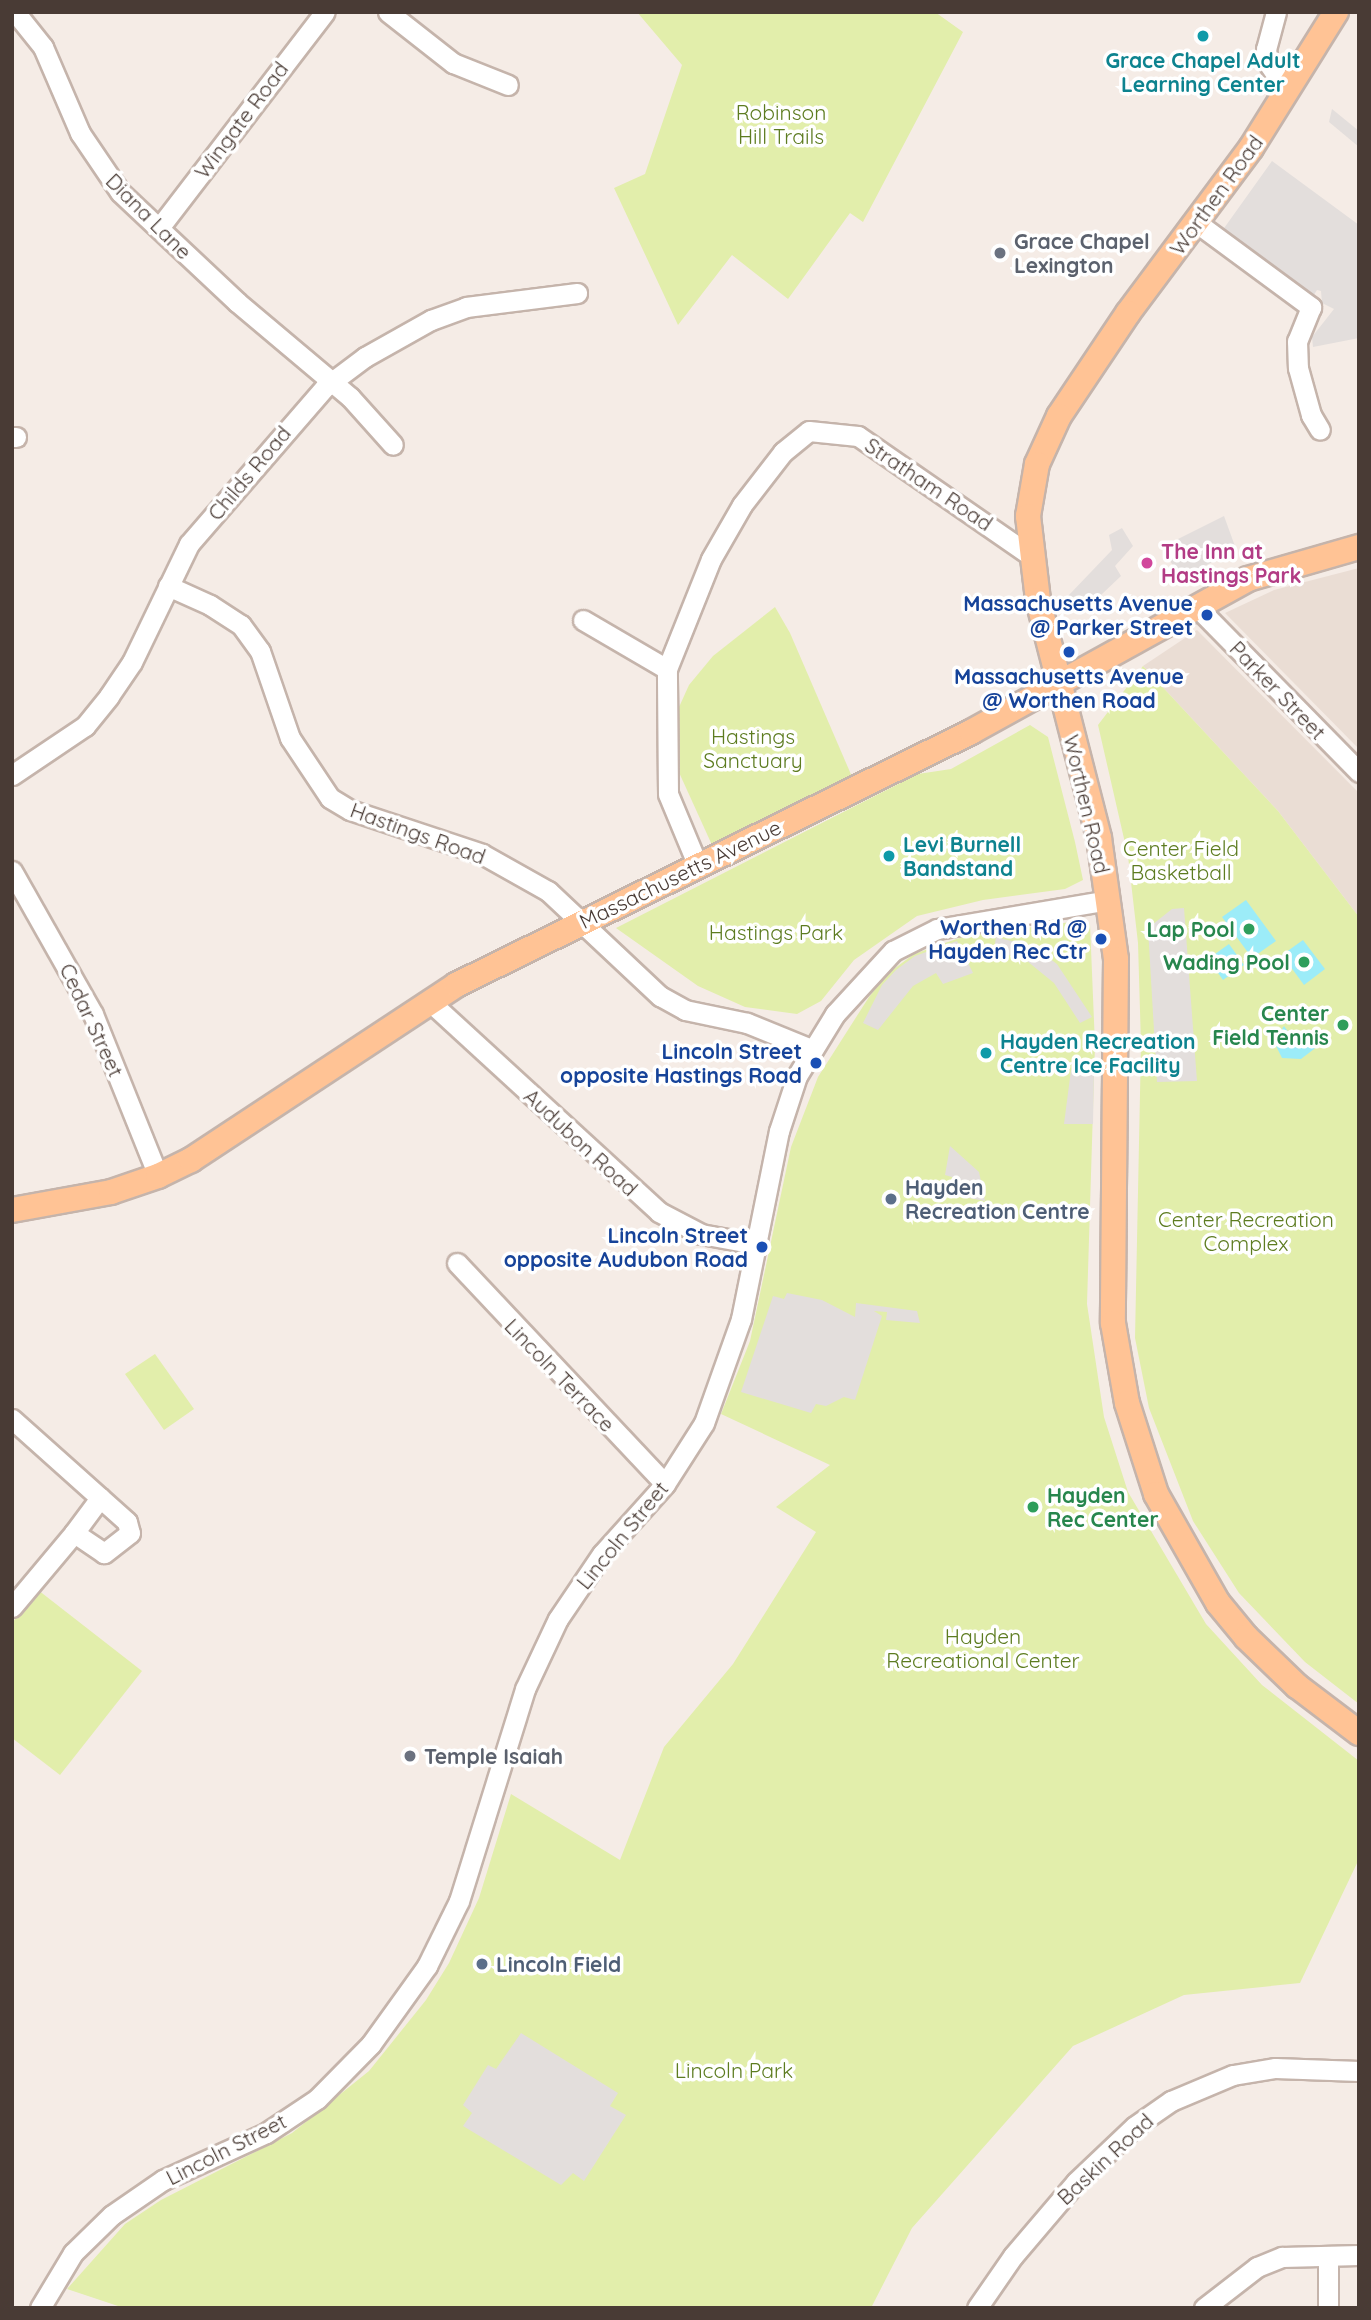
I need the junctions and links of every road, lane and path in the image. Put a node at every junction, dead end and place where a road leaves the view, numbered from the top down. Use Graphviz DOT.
graph roads {
  1 [pos="15,12"];
  2 [pos="325,12"];
  3 [pos="388,12"];
  4 [pos="1276,12"];
  5 [pos="1336,12"];
  6 [pos="508,85"];
  7 [pos="1287,90"];
  8 [pos="1197,223"];
  9 [pos="159,228"];
  10 [pos="578,293"];
  11 [pos="332,382"];
  12 [pos="1320,430"];
  13 [pos="393,445"];
  14 [pos="1359,548"];
  15 [pos="1031,555"];
  16 [pos="168,586"];
  17 [pos="1198,608"];
  18 [pos="583,620"];
  19 [pos="667,669"];
  20 [pos="1059,683"];
  21 [pos="1359,772"];
  22 [pos="12,775"];
  23 [pos="698,866"];
  24 [pos="12,871"];
  25 [pos="1108,900"];
  26 [pos="581,923"];
  27 [pos="429,1000"];
  28 [pos="811,1049"];
  29 [pos="158,1176"];
  30 [pos="12,1210"];
  31 [pos="755,1244"];
  32 [pos="457,1263"];
  33 [pos="12,1419"];
  34 [pos="665,1484"];
  35 [pos="100,1499"];
  36 [pos="74,1533"];
  37 [pos="12,1607"];
  38 [pos="1359,1733"];
  39 [pos="1359,2071"];
  40 [pos="1359,2255"];
  41 [pos="1328,2256"];
  42 [pos="40,2308"];
  43 [pos="977,2308"];
  44 [pos="1204,2308"];
  45 [pos="1328,2308"];
  1 -- 9 [label="street, Diana Lane"];
  2 -- 9 [label="street, Wingate Road"];
  3 -- 6 [label="street"];
  4 -- 7 [label="street"];
  5 -- 7 [label="main road, Worthen Road"];
  7 -- 8 [label="main road, Worthen Road"];
  8 -- 12 [label="street"];
  8 -- 15 [label="main road, Worthen Road"];
  9 -- 11 [label="street, Diana Lane"];
  10 -- 11 [label="street, Childs Road"];
  11 -- 13 [label="street, Diana Lane"];
  11 -- 16 [label="street, Childs Road"];
  14 -- 17 [label="main road, Massachusetts Avenue"];
  15 -- 19 [label="street, Stratham Road"];
  15 -- 20 [label="main road, Worthen Road"];
  16 -- 22 [label="street, Childs Road"];
  16 -- 26 [label="street, Hastings Road"];
  17 -- 20 [label="main road, Massachusetts Avenue"];
  17 -- 21 [label="street, Parker Street"];
  18 -- 19 [label="street"];
  19 -- 23 [label="street, Stratham Road"];
  20 -- 23 [label="main road, Massachusetts Avenue"];
  20 -- 25 [label="main road, Worthen Road"];
  23 -- 26 [label="main road, Massachusetts Avenue"];
  24 -- 29 [label="street, Cedar Street"];
  25 -- 28 [label="street, Lincoln Street"];
  25 -- 38 [label="main road, Worthen Road"];
  26 -- 27 [label="main road, Massachusetts Avenue"];
  26 -- 28 [label="street, Hastings Road"];
  27 -- 29 [label="main road, Massachusetts Avenue"];
  27 -- 31 [label="street, Audubon Road"];
  28 -- 31 [label="street, Lincoln Street"];
  29 -- 30 [label="main road, Massachusetts Avenue"];
  31 -- 34 [label="street, Lincoln Street"];
  32 -- 34 [label="street, Lincoln Terrace"];
  33 -- 35 [label="street"];
  34 -- 42 [label="street, Lincoln Street"];
  35 -- 36 [label="street"];
  35 -- 36 [label="street"];
  36 -- 37 [label="street"];
  39 -- 43 [label="street, Baskin Road"];
  40 -- 41 [label="street"];
  41 -- 44 [label="street"];
  41 -- 45 [label="street"];
}
